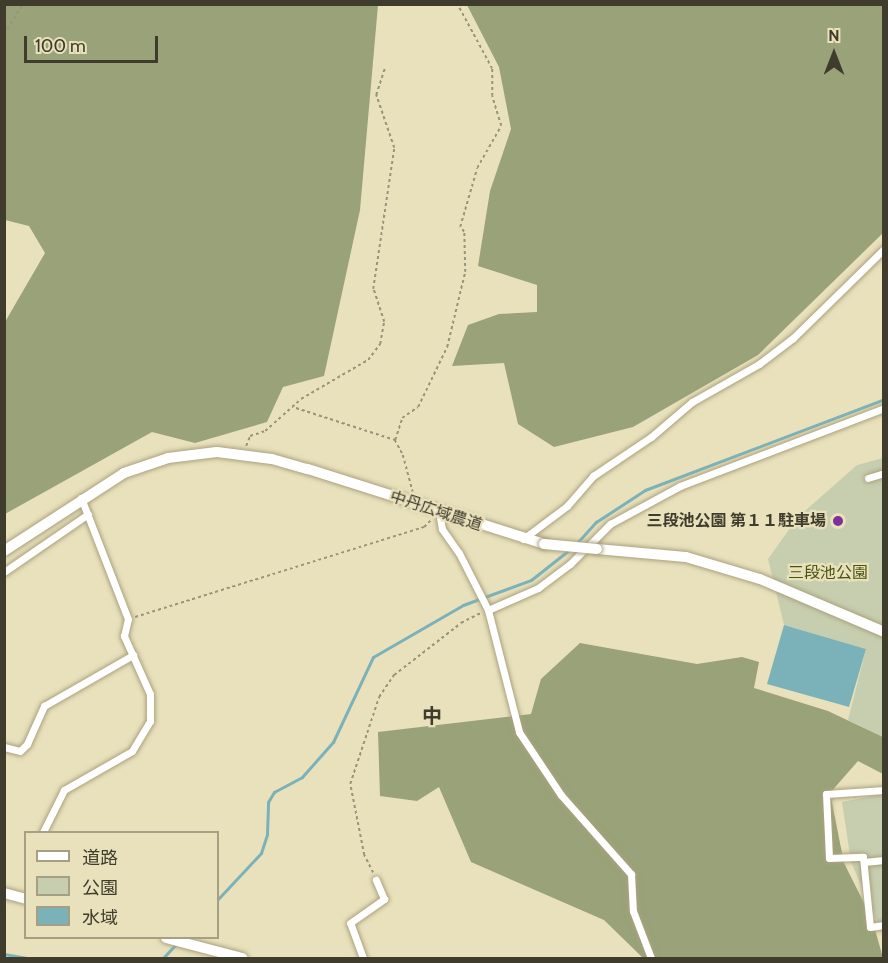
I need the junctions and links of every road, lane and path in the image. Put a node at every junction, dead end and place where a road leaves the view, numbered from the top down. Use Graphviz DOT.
graph roads {
  1 [pos="23,4"];
  2 [pos="457,4"];
  3 [pos="4,34"];
  4 [pos="385,67"];
  5 [pos="884,249"];
  6 [pos="295,408"];
  7 [pos="884,408"];
  8 [pos="395,440"];
  9 [pos="242,454"];
  10 [pos="884,473"];
  11 [pos="868,478"];
  12 [pos="81,498"];
  13 [pos="413,504"];
  14 [pos="439,512"];
  15 [pos="88,514"];
  16 [pos="523,539"];
  17 [pos="4,551"];
  18 [pos="4,572"];
  19 [pos="488,610"];
  20 [pos="128,619"];
  21 [pos="884,632"];
  22 [pos="133,655"];
  23 [pos="4,747"];
  24 [pos="884,790"];
  25 [pos="44,831"];
  26 [pos="884,860"];
  27 [pos="864,862"];
  28 [pos="376,880"];
  29 [pos="4,893"];
  30 [pos="24,897"];
  31 [pos="884,926"];
  32 [pos="175,940"];
  33 [pos="242,958"];
  34 [pos="363,958"];
  35 [pos="651,958"];
  1 -- 3 [label="path"];
  2 -- 8 [label="path"];
  4 -- 6 [label="path"];
  5 -- 16 [label="street"];
  6 -- 8 [label="path"];
  6 -- 9 [label="path"];
  7 -- 19 [label="street"];
  8 -- 13 [label="path"];
  9 -- 12 [label="street, 中丹広域農道"];
  9 -- 13 [label="street, 中丹広域農道"];
  10 -- 11 [label="street"];
  12 -- 15 [label="street"];
  12 -- 17 [label="street, 中丹広域農道"];
  13 -- 14 [label="street, 中丹広域農道"];
  14 -- 16 [label="street, 中丹広域農道"];
  14 -- 19 [label="street"];
  14 -- 20 [label="path"];
  15 -- 18 [label="street"];
  15 -- 20 [label="street"];
  16 -- 21 [label="street, 中丹広域農道, bridge"];
  19 -- 28 [label="path"];
  19 -- 35 [label="street"];
  20 -- 22 [label="street"];
  22 -- 23 [label="street"];
  22 -- 25 [label="street"];
  24 -- 27 [label="street"];
  26 -- 27 [label="street"];
  27 -- 31 [label="street"];
  28 -- 34 [label="street"];
  29 -- 30 [label="street"];
  32 -- 33 [label="street"];
}
